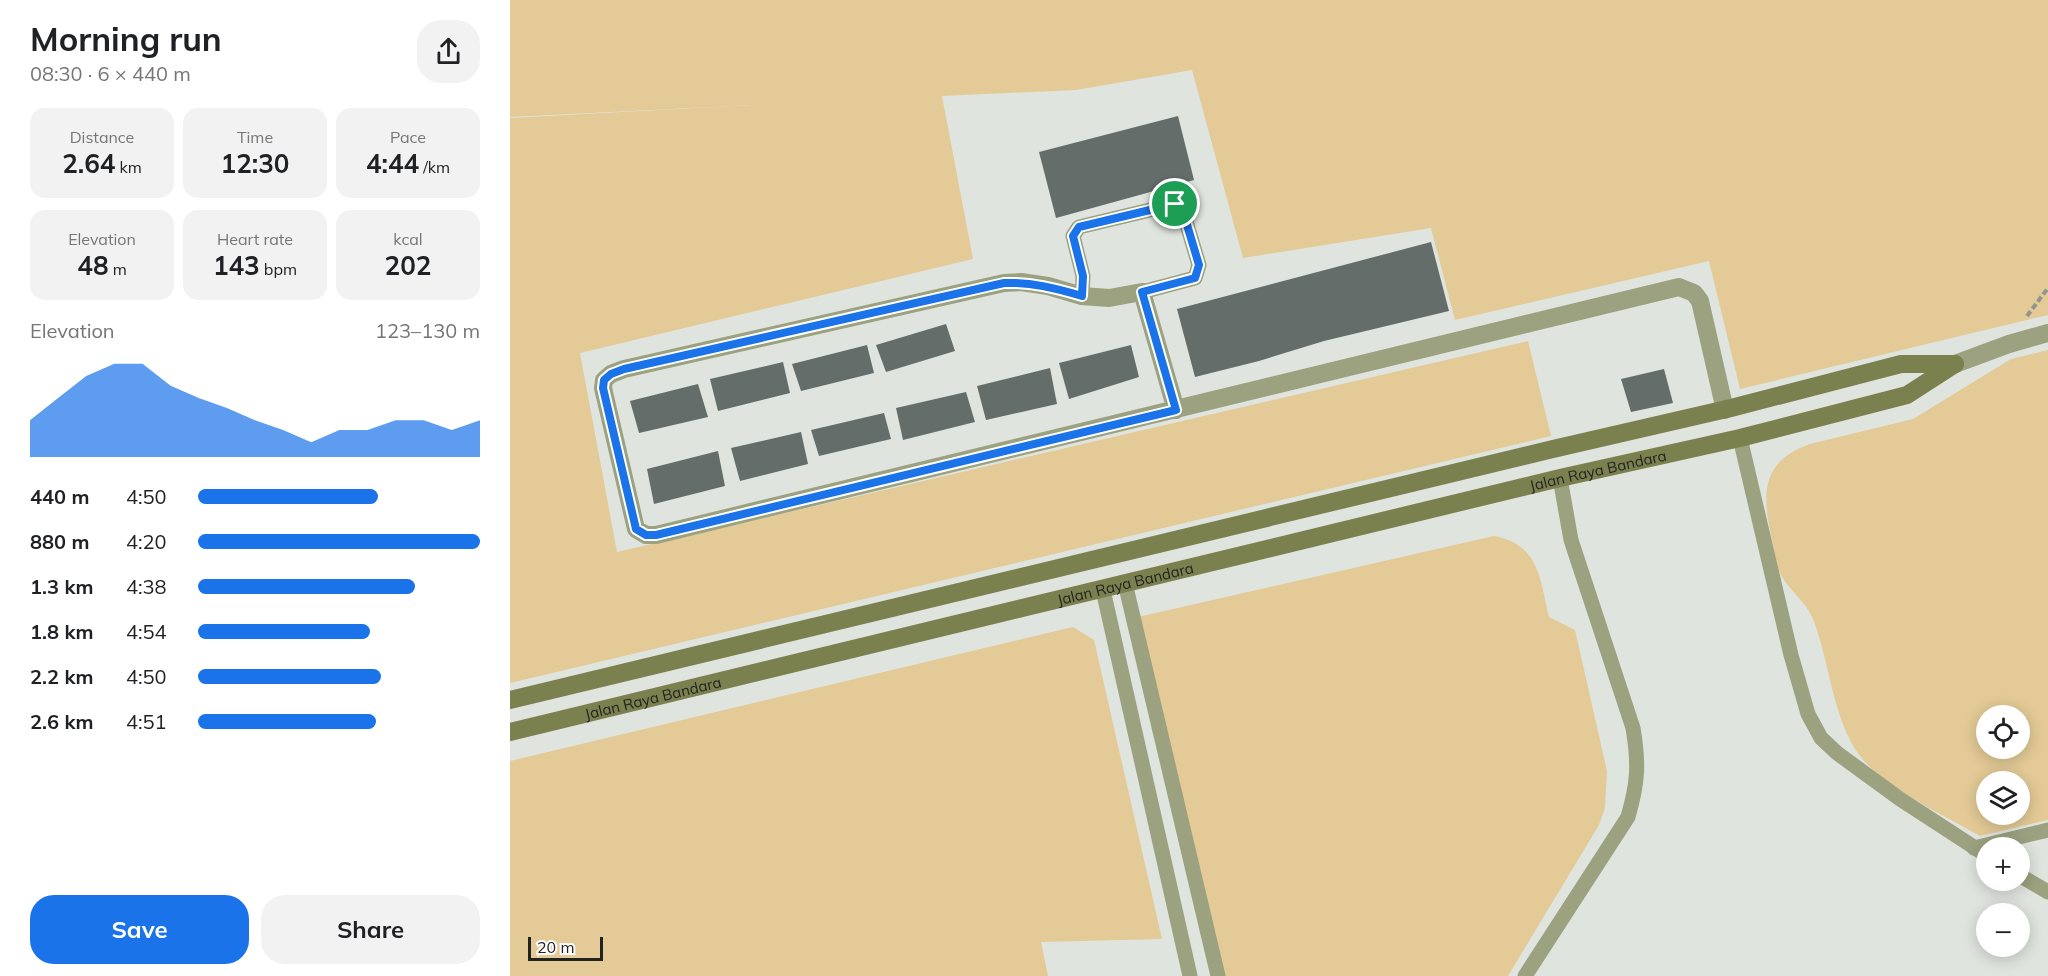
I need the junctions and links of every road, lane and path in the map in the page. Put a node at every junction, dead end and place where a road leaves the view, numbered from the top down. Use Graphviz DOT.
graph roads {
  1 [pos="1142,292"];
  2 [pos="1082,296"];
  3 [pos="2048,333"];
  4 [pos="1955,364"];
  5 [pos="1728,409"];
  6 [pos="1176,410"];
  7 [pos="1740,438"];
  8 [pos="1560,478"];
  9 [pos="1125,583"];
  10 [pos="1103,590"];
  11 [pos="510,700"];
  12 [pos="510,732"];
  13 [pos="2048,830"];
  14 [pos="2026,837"];
  15 [pos="1976,849"];
  16 [pos="2030,881"];
  17 [pos="2048,892"];
  18 [pos="1190,976"];
  19 [pos="1218,976"];
  20 [pos="1525,976"];
  1 -- 2 [label="street"];
  1 -- 2 [label="lane"];
  1 -- 6 [label="street"];
  2 -- 6 [label="street"];
  3 -- 4 [label="street"];
  4 -- 5 [label="main road, Jalan Raya Bandara"];
  4 -- 7 [label="main road, Jalan Raya Bandara"];
  5 -- 6 [label="street"];
  5 -- 7 [label="main road"];
  5 -- 11 [label="main road, Jalan Raya Bandara"];
  7 -- 8 [label="main road, Jalan Raya Bandara"];
  7 -- 15 [label="lane"];
  8 -- 9 [label="main road, Jalan Raya Bandara"];
  8 -- 20 [label="lane"];
  9 -- 10 [label="main road, Jalan Raya Bandara"];
  9 -- 19 [label="lane"];
  10 -- 12 [label="main road, Jalan Raya Bandara"];
  10 -- 18 [label="lane"];
  13 -- 14 [label="lane"];
  16 -- 17 [label="lane"];
}
